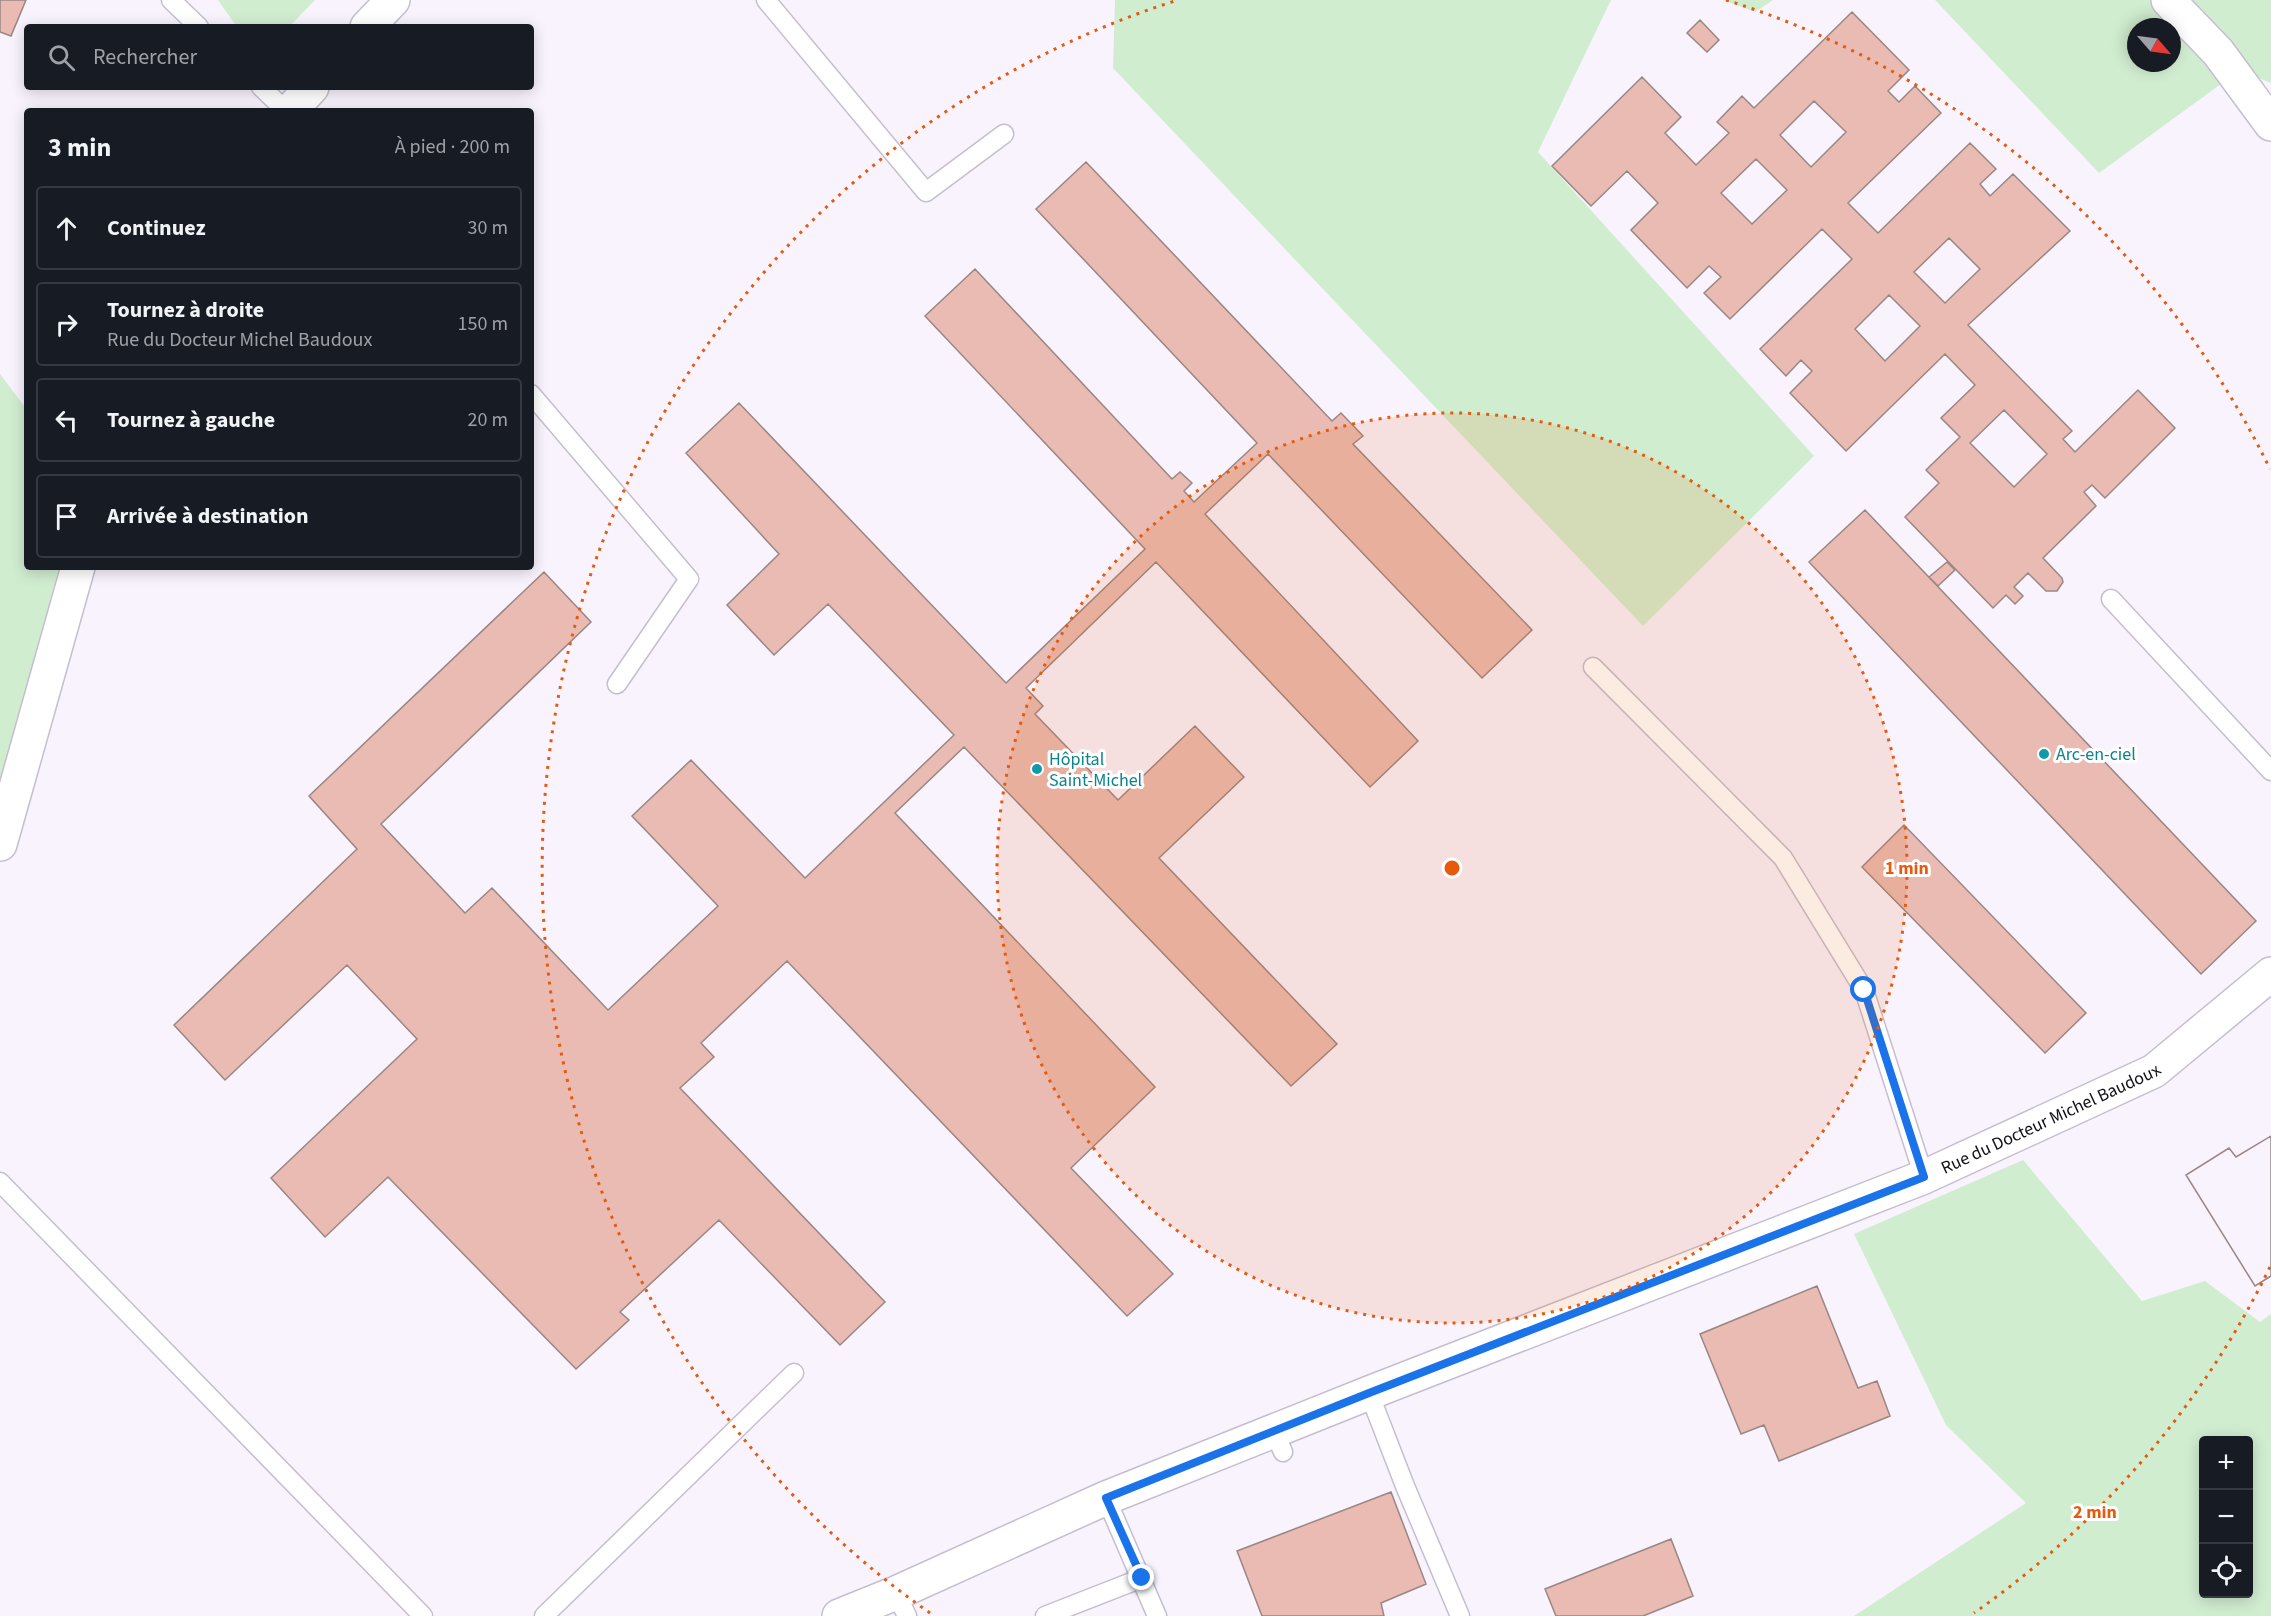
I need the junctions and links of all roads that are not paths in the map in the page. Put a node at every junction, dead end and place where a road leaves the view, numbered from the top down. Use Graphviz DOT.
graph roads {
  1 [pos="171,0"];
  2 [pos="393,0"];
  3 [pos="765,0"];
  4 [pos="2168,0"];
  5 [pos="196,24"];
  6 [pos="370,24"];
  7 [pos="264,90"];
  8 [pos="309,90"];
  9 [pos="285,108"];
  10 [pos="291,108"];
  11 [pos="2271,124"];
  12 [pos="1004,134"];
  13 [pos="534,398"];
  14 [pos="77,570"];
  15 [pos="2111,599"];
  16 [pos="1593,667"];
  17 [pos="617,684"];
  18 [pos="2271,771"];
  19 [pos="0,844"];
  20 [pos="2271,974"];
  21 [pos="1924,1177"];
  22 [pos="0,1182"];
  23 [pos="794,1373"];
  24 [pos="1369,1393"];
  25 [pos="1106,1498"];
  26 [pos="1142,1578"];
  27 [pos="901,1604"];
  28 [pos="423,1616"];
  29 [pos="544,1616"];
  30 [pos="839,1616"];
  31 [pos="1045,1616"];
  32 [pos="1157,1616"];
  33 [pos="1460,1616"];
  1 -- 5 [label="lane"];
  2 -- 6 [label="street"];
  3 -- 12 [label="lane"];
  4 -- 11 [label="street"];
  7 -- 9 [label="lane"];
  8 -- 10 [label="street"];
  13 -- 17 [label="lane"];
  14 -- 19 [label="street"];
  15 -- 18 [label="lane"];
  16 -- 21 [label="lane"];
  20 -- 21 [label="street, Rue du Docteur Michel Baudoux"];
  21 -- 24 [label="street, Rue du Docteur Michel Baudoux"];
  22 -- 28 [label="lane"];
  23 -- 29 [label="lane"];
  24 -- 25 [label="street, Rue du Docteur Michel Baudoux"];
  24 -- 33 [label="lane"];
  25 -- 26 [label="lane"];
  25 -- 27 [label="street, Rue du Docteur Michel Baudoux"];
  26 -- 31 [label="lane"];
  26 -- 32 [label="lane"];
  27 -- 30 [label="street, Rue du Docteur Michel Baudoux"];
}
